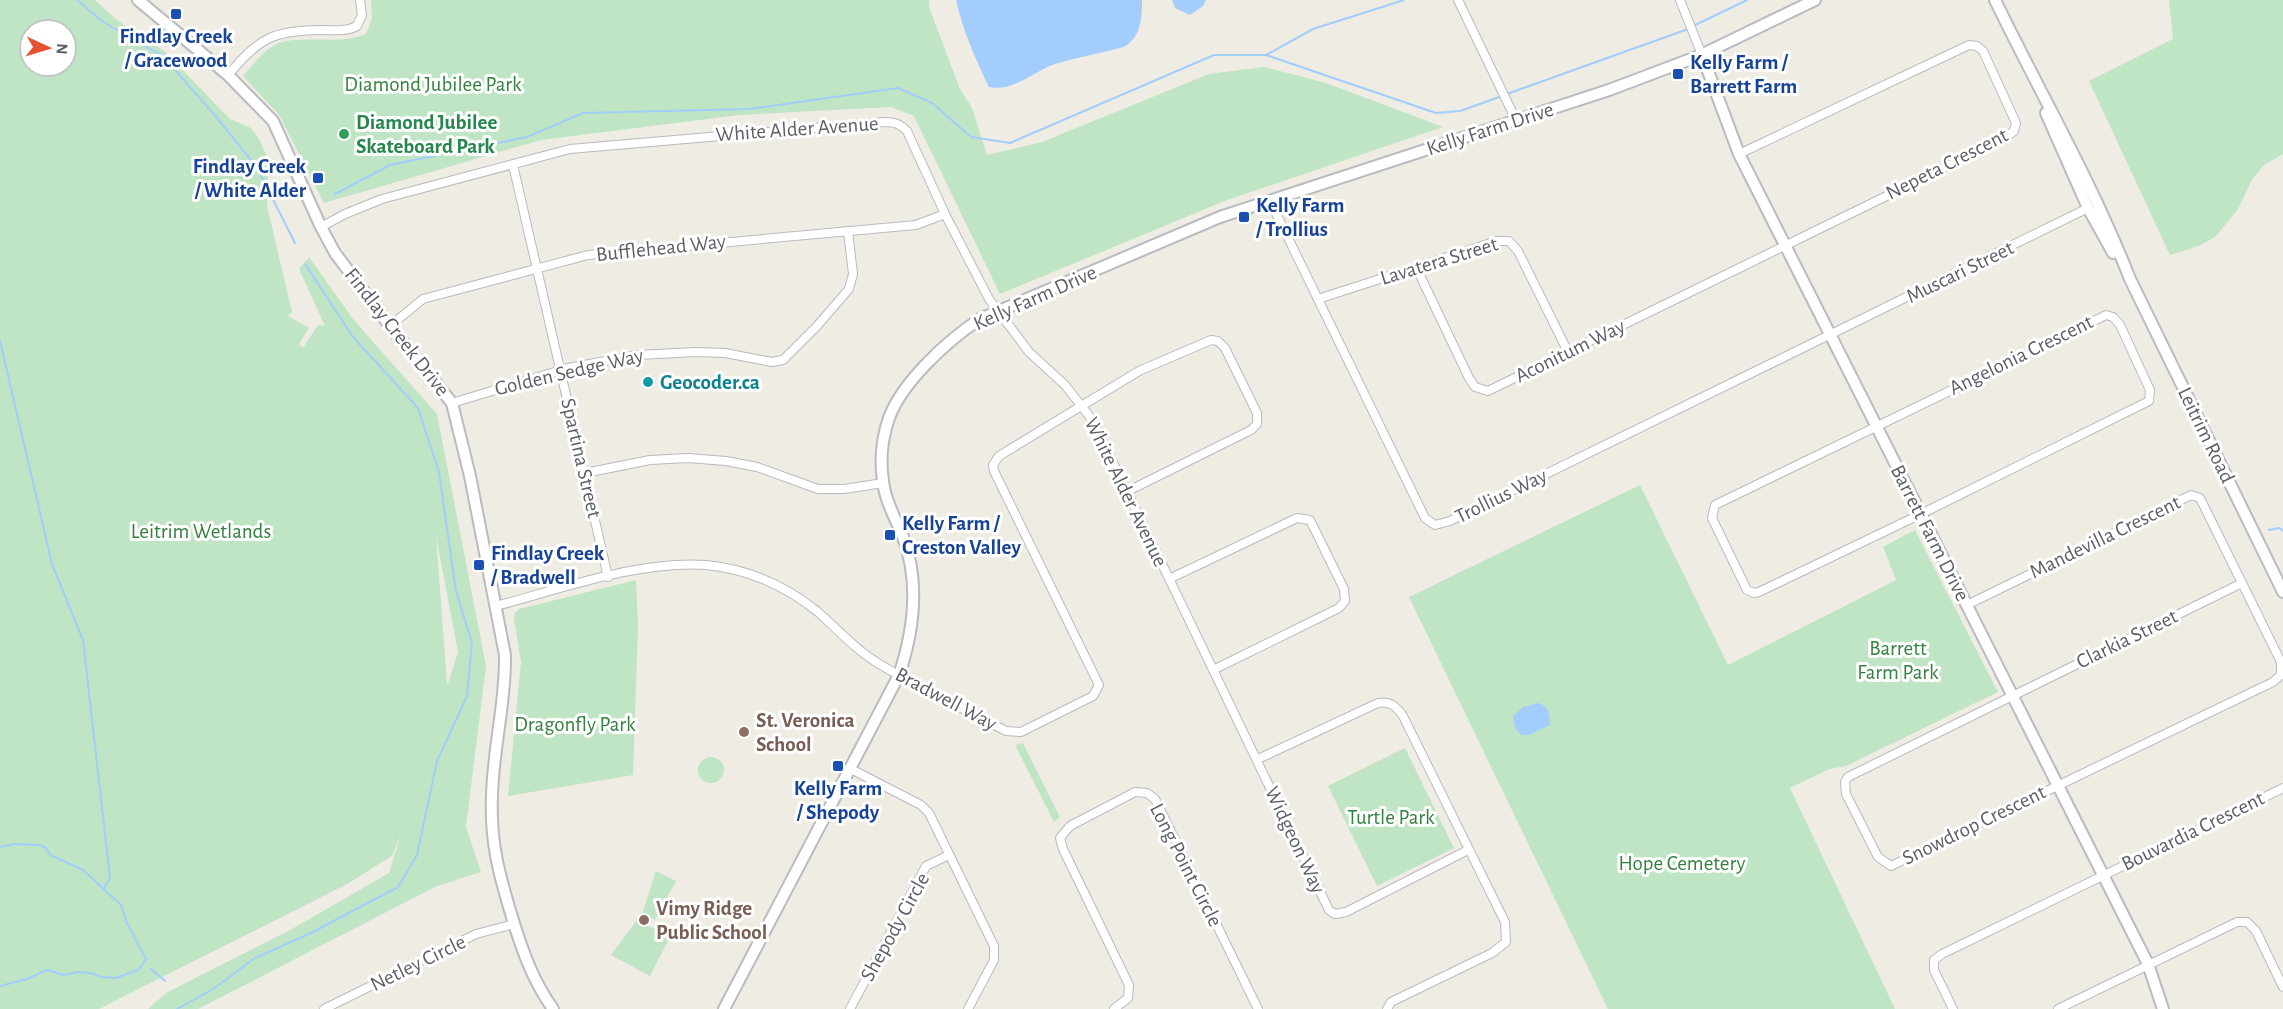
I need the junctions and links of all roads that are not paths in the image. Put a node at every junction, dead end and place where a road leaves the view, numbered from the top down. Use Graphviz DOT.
graph roads {
  1 [pos="360,0"];
  2 [pos="1458,0"];
  3 [pos="1680,0"];
  4 [pos="1815,0"];
  5 [pos="1995,0"];
  6 [pos="142,1"];
  7 [pos="1702,55"];
  8 [pos="2029,71"];
  9 [pos="228,75"];
  10 [pos="1516,120"];
  11 [pos="1739,154"];
  12 [pos="513,165"];
  13 [pos="1270,201"];
  14 [pos="2088,208"];
  15 [pos="945,214"];
  16 [pos="321,227"];
  17 [pos="848,231"];
  18 [pos="1785,245"];
  19 [pos="1416,267"];
  20 [pos="536,268"];
  21 [pos="2130,279"];
  22 [pos="1318,299"];
  23 [pos="998,312"];
  24 [pos="390,326"];
  25 [pos="1831,336"];
  26 [pos="1569,352"];
  27 [pos="561,370"];
  28 [pos="452,403"];
  29 [pos="1082,405"];
  30 [pos="1876,426"];
  31 [pos="585,473"];
  32 [pos="883,483"];
  33 [pos="1126,492"];
  34 [pos="1921,514"];
  35 [pos="608,577"];
  36 [pos="1169,579"];
  37 [pos="2242,583"];
  38 [pos="2283,592"];
  39 [pos="1967,605"];
  40 [pos="496,606"];
  41 [pos="1213,670"];
  42 [pos="899,675"];
  43 [pos="2013,695"];
  44 [pos="1258,759"];
  45 [pos="849,768"];
  46 [pos="2058,784"];
  47 [pos="2283,788"];
  48 [pos="1468,850"];
  49 [pos="949,855"];
  50 [pos="2103,875"];
  51 [pos="514,924"];
  52 [pos="2148,964"];
  53 [pos="2283,987"];
  54 [pos="324,1009"];
  55 [pos="553,1009"];
  56 [pos="724,1009"];
  57 [pos="850,1009"];
  58 [pos="969,1009"];
  59 [pos="1114,1009"];
  60 [pos="1258,1009"];
  61 [pos="1387,1009"];
  62 [pos="1953,1009"];
  63 [pos="2058,1009"];
  64 [pos="2163,1009"];
  1 -- 9 [label="street"];
  2 -- 10 [label="street"];
  3 -- 7 [label="street"];
  4 -- 7 [label="street, Kelly Farm Drive"];
  5 -- 8 [label="street, Leitrim Road"];
  6 -- 9 [label="street, Findlay Creek Drive"];
  7 -- 10 [label="street, Kelly Farm Drive"];
  7 -- 11 [label="street, Barrett Farm Drive"];
  8 -- 14 [label="street, Leitrim Road"];
  8 -- 21 [label="street, Leitrim Road"];
  9 -- 16 [label="street, Findlay Creek Drive"];
  10 -- 13 [label="street, Kelly Farm Drive"];
  11 -- 18 [label="street, Barrett Farm Drive"];
  11 -- 18 [label="street, Nepeta Crescent"];
  12 -- 15 [label="street, White Alder Avenue"];
  12 -- 16 [label="street, White Alder Avenue"];
  12 -- 20 [label="street, Spartina Street"];
  13 -- 22 [label="street, Trollius Way"];
  13 -- 23 [label="street, Kelly Farm Drive"];
  14 -- 21 [label="street, Leitrim Road"];
  14 -- 25 [label="street, Muscari Street"];
  15 -- 17 [label="street, Bufflehead Way"];
  15 -- 23 [label="street, White Alder Avenue"];
  16 -- 24 [label="street, Findlay Creek Drive"];
  17 -- 20 [label="street, Bufflehead Way"];
  17 -- 27 [label="street, Golden Sedge Way"];
  18 -- 25 [label="street, Barrett Farm Drive"];
  18 -- 26 [label="street, Aconitum Way"];
  19 -- 22 [label="street, Lavatera Street"];
  19 -- 26 [label="street, Lavatera Street"];
  19 -- 26 [label="street, Aconitum Way"];
  20 -- 24 [label="street, Bufflehead Way"];
  20 -- 27 [label="street, Spartina Street"];
  21 -- 38 [label="street, Leitrim Road"];
  22 -- 25 [label="street, Trollius Way"];
  23 -- 29 [label="street, White Alder Avenue"];
  23 -- 32 [label="street, Kelly Farm Drive"];
  24 -- 28 [label="street, Findlay Creek Drive"];
  25 -- 30 [label="street, Barrett Farm Drive"];
  27 -- 28 [label="street, Golden Sedge Way"];
  27 -- 31 [label="street, Spartina Street"];
  28 -- 40 [label="street, Findlay Creek Drive"];
  29 -- 33 [label="street, White Alder Avenue"];
  29 -- 33 [label="street"];
  29 -- 42 [label="street, Bradwell Way"];
  30 -- 34 [label="street, Barrett Farm Drive"];
  30 -- 34 [label="street"];
  30 -- 34 [label="street, Angelonia Crescent"];
  31 -- 32 [label="street"];
  31 -- 35 [label="street, Spartina Street"];
  32 -- 42 [label="street, Kelly Farm Drive"];
  33 -- 36 [label="street, White Alder Avenue"];
  34 -- 39 [label="street, Barrett Farm Drive"];
  35 -- 40 [label="street, Bradwell Way"];
  35 -- 42 [label="street, Bradwell Way"];
  36 -- 41 [label="street, White Alder Avenue"];
  36 -- 41 [label="street"];
  37 -- 39 [label="street, Mandevilla Crescent"];
  37 -- 43 [label="street, Clarkia Street"];
  37 -- 46 [label="street, Mandevilla Crescent"];
  39 -- 43 [label="street, Barrett Farm Drive"];
  40 -- 51 [label="street, Findlay Creek Drive"];
  41 -- 44 [label="street, White Alder Avenue"];
  42 -- 45 [label="street, Kelly Farm Drive"];
  43 -- 46 [label="street, Barrett Farm Drive"];
  43 -- 46 [label="street, Snowdrop Crescent"];
  44 -- 48 [label="street"];
  44 -- 48 [label="street, Widgeon Way"];
  45 -- 49 [label="street, Shepody Circle"];
  45 -- 56 [label="street, Kelly Farm Drive"];
  46 -- 50 [label="street, Barrett Farm Drive"];
  47 -- 50 [label="street, Bouvardia Crescent"];
  48 -- 61 [label="street"];
  49 -- 57 [label="street, Shepody Circle"];
  49 -- 58 [label="street, Shepody Circle"];
  50 -- 52 [label="street, Barrett Farm Drive"];
  50 -- 62 [label="street, Bouvardia Crescent"];
  51 -- 54 [label="street, Netley Circle"];
  51 -- 55 [label="street, Findlay Creek Drive"];
  52 -- 53 [label="street"];
  52 -- 63 [label="street"];
  52 -- 64 [label="street, Barrett Farm Drive"];
  59 -- 60 [label="street, Long Point Circle"];
}
